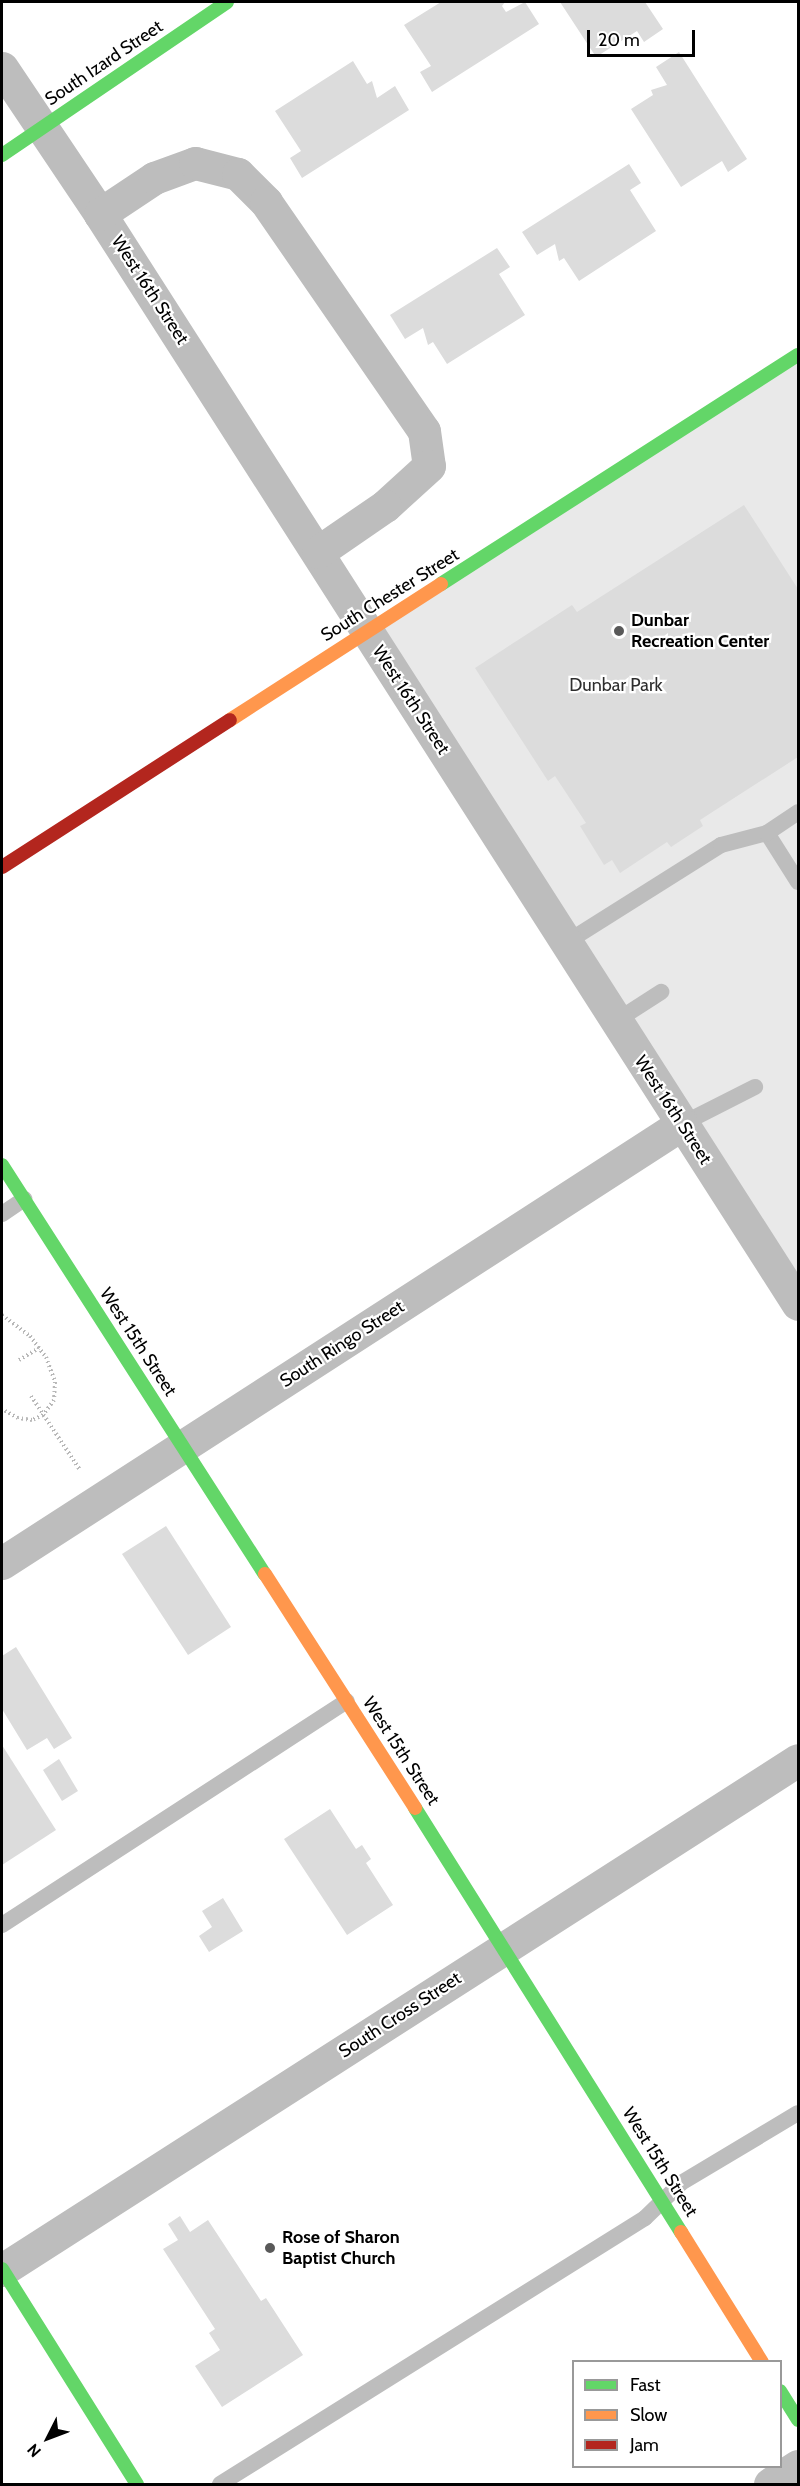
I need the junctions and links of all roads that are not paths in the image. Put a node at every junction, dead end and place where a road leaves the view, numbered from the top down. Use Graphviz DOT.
graph roads {
  1 [pos="227,2"];
  2 [pos="2,68"];
  3 [pos="40,128"];
  4 [pos="2,155"];
  5 [pos="100,214"];
  6 [pos="798,355"];
  7 [pos="318,552"];
  8 [pos="366,631"];
  9 [pos="798,812"];
  10 [pos="766,833"];
  11 [pos="2,867"];
  12 [pos="798,882"];
  13 [pos="567,942"];
  14 [pos="661,992"];
  15 [pos="616,1021"];
  16 [pos="755,1087"];
  17 [pos="682,1124"];
  18 [pos="2,1165"];
  19 [pos="24,1199"];
  20 [pos="2,1214"];
  21 [pos="798,1304"];
  22 [pos="183,1446"];
  23 [pos="2,1563"];
  24 [pos="347,1701"];
  25 [pos="798,1760"];
  26 [pos="2,1925"];
  27 [pos="505,1948"];
  28 [pos="798,2113"];
  29 [pos="663,2201"];
  30 [pos="2,2270"];
  31 [pos="761,2360"];
  32 [pos="782,2394"];
  33 [pos="798,2420"];
  34 [pos="798,2466"];
  35 [pos="138,2484"];
  36 [pos="220,2484"];
  37 [pos="770,2484"];
  1 -- 3 [label="street, South Izard Street"];
  2 -- 3 [label="street, West 16th Street"];
  3 -- 4 [label="street, South Izard Street"];
  3 -- 5 [label="street, West 16th Street"];
  5 -- 7 [label="street, West 16th Street"];
  5 -- 7 [label="street"];
  6 -- 8 [label="street, South Chester Street"];
  7 -- 8 [label="street, West 16th Street"];
  8 -- 11 [label="street, South Chester Street"];
  8 -- 13 [label="street, West 16th Street"];
  9 -- 10 [label="lane"];
  10 -- 12 [label="lane"];
  10 -- 13 [label="lane"];
  13 -- 15 [label="street, West 16th Street"];
  14 -- 15 [label="lane"];
  15 -- 17 [label="street, West 16th Street"];
  16 -- 17 [label="lane"];
  17 -- 21 [label="street, West 16th Street"];
  17 -- 22 [label="street, South Ringo Street"];
  18 -- 19 [label="street, West 15th Street"];
  19 -- 20 [label="lane"];
  19 -- 22 [label="street, West 15th Street"];
  22 -- 23 [label="street, South Ringo Street"];
  22 -- 24 [label="street, West 15th Street"];
  24 -- 26 [label="lane"];
  24 -- 27 [label="street, West 15th Street"];
  25 -- 27 [label="street, South Cross Street"];
  27 -- 29 [label="street, West 15th Street"];
  27 -- 30 [label="street, South Cross Street"];
  28 -- 29 [label="lane"];
  29 -- 31 [label="street, West 15th Street"];
  29 -- 36 [label="lane"];
  30 -- 35 [label="street"];
  32 -- 33 [label="street"];
  34 -- 37 [label="street"];
}
